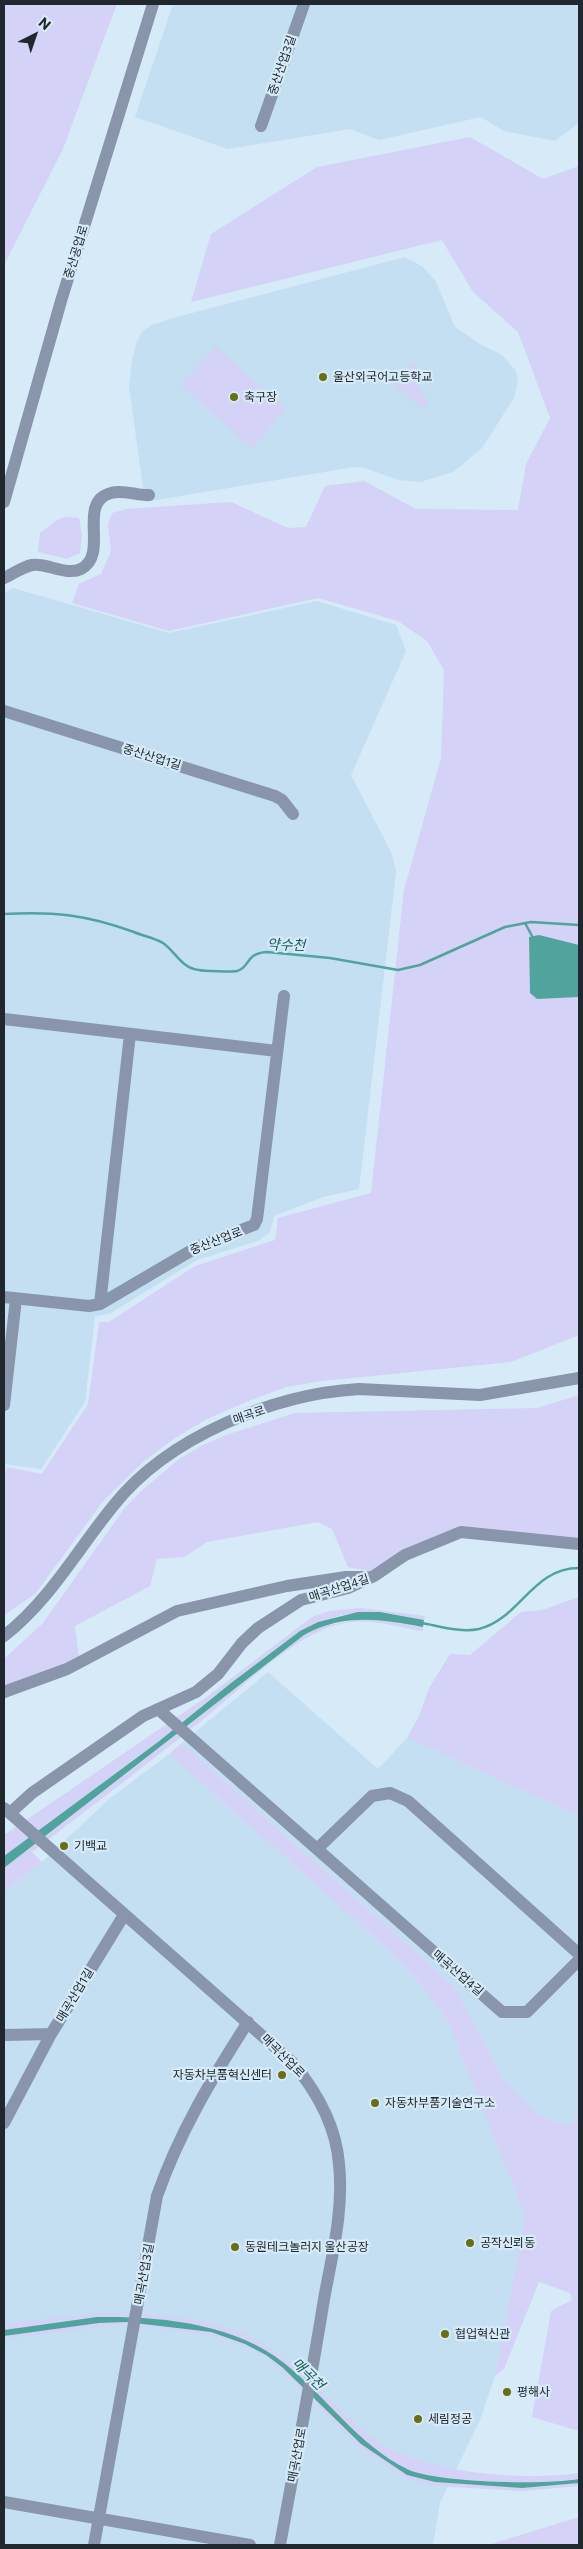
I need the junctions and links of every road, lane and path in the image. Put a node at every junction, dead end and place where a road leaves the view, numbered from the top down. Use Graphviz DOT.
graph roads {
  1 [pos="153,4"];
  2 [pos="304,4"];
  3 [pos="261,126"];
  4 [pos="149,495"];
  5 [pos="4,502"];
  6 [pos="4,578"];
  7 [pos="4,711"];
  8 [pos="294,814"];
  9 [pos="284,996"];
  10 [pos="4,1019"];
  11 [pos="130,1034"];
  12 [pos="277,1051"];
  13 [pos="10,1298"];
  14 [pos="100,1304"];
  15 [pos="579,1378"];
  16 [pos="4,1405"];
  17 [pos="579,1544"];
  18 [pos="374,1576"];
  19 [pos="4,1636"];
  20 [pos="4,1692"];
  21 [pos="162,1712"];
  22 [pos="11,1814"];
  23 [pos="318,1849"];
  24 [pos="124,1915"];
  25 [pos="579,1954"];
  26 [pos="579,1960"];
  27 [pos="248,2022"];
  28 [pos="51,2034"];
  29 [pos="4,2035"];
  30 [pos="4,2123"];
  31 [pos="4,2502"];
  32 [pos="99,2520"];
  33 [pos="94,2545"];
  34 [pos="250,2545"];
  35 [pos="280,2545"];
  1 -- 5 [label="street, 중산공업로"];
  2 -- 3 [label="street, 중산산업3길"];
  4 -- 6 [label="street"];
  7 -- 8 [label="street, 중산산업1길"];
  9 -- 12 [label="street, 중산산업로"];
  10 -- 11 [label="street"];
  11 -- 12 [label="street"];
  11 -- 14 [label="street"];
  12 -- 14 [label="street, 중산산업로"];
  13 -- 14 [label="street, 중산산업로"];
  13 -- 16 [label="street, 중산산업로"];
  15 -- 19 [label="street, 매곡로"];
  17 -- 18 [label="street, 매곡산업4길"];
  18 -- 20 [label="street"];
  18 -- 21 [label="street, 매곡산업4길"];
  21 -- 22 [label="street, 매곡산업4길"];
  21 -- 23 [label="street, 매곡산업4길"];
  22 -- 24 [label="street, 매곡산업로"];
  23 -- 25 [label="street"];
  23 -- 26 [label="street, 매곡산업4길"];
  24 -- 27 [label="street, 매곡산업로"];
  24 -- 28 [label="street, 매곡산업1길"];
  27 -- 32 [label="street, 매곡산업3길"];
  27 -- 35 [label="street, 매곡산업로"];
  28 -- 29 [label="street, 매곡산업1길"];
  28 -- 30 [label="street"];
  31 -- 32 [label="street"];
  32 -- 33 [label="street, 매곡산업3길"];
  32 -- 34 [label="street"];
}
